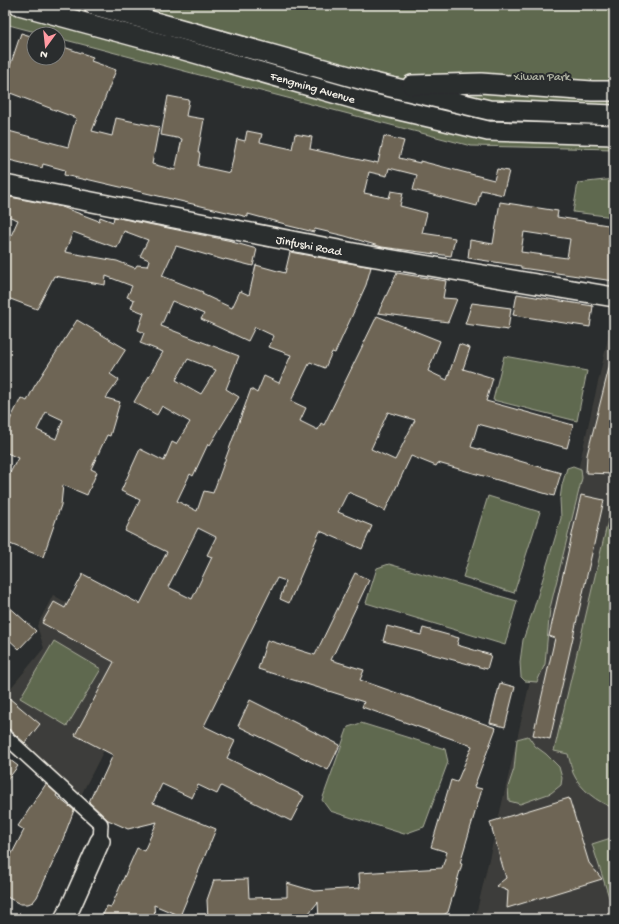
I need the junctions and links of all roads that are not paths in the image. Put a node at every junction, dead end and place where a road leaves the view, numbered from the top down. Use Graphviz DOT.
graph roads {
  1 [pos="19,5"];
  2 [pos="94,5"];
  3 [pos="386,86"];
  4 [pos="614,91"];
  5 [pos="614,115"];
  6 [pos="614,135"];
  7 [pos="5,185"];
  8 [pos="614,297"];
  9 [pos="5,736"];
  10 [pos="100,841"];
  11 [pos="68,915"];
  12 [pos="57,919"];
  1 -- 6 [label="main road, Fengming Avenue"];
  2 -- 3 [label="main road, Fengming Avenue"];
  3 -- 4 [label="main road"];
  3 -- 5 [label="main road, Fengming Avenue"];
  7 -- 8 [label="main road, Jinfushi Road"];
  9 -- 10 [label="street"];
  10 -- 11 [label="main road"];
  11 -- 12 [label="main road"];
}
